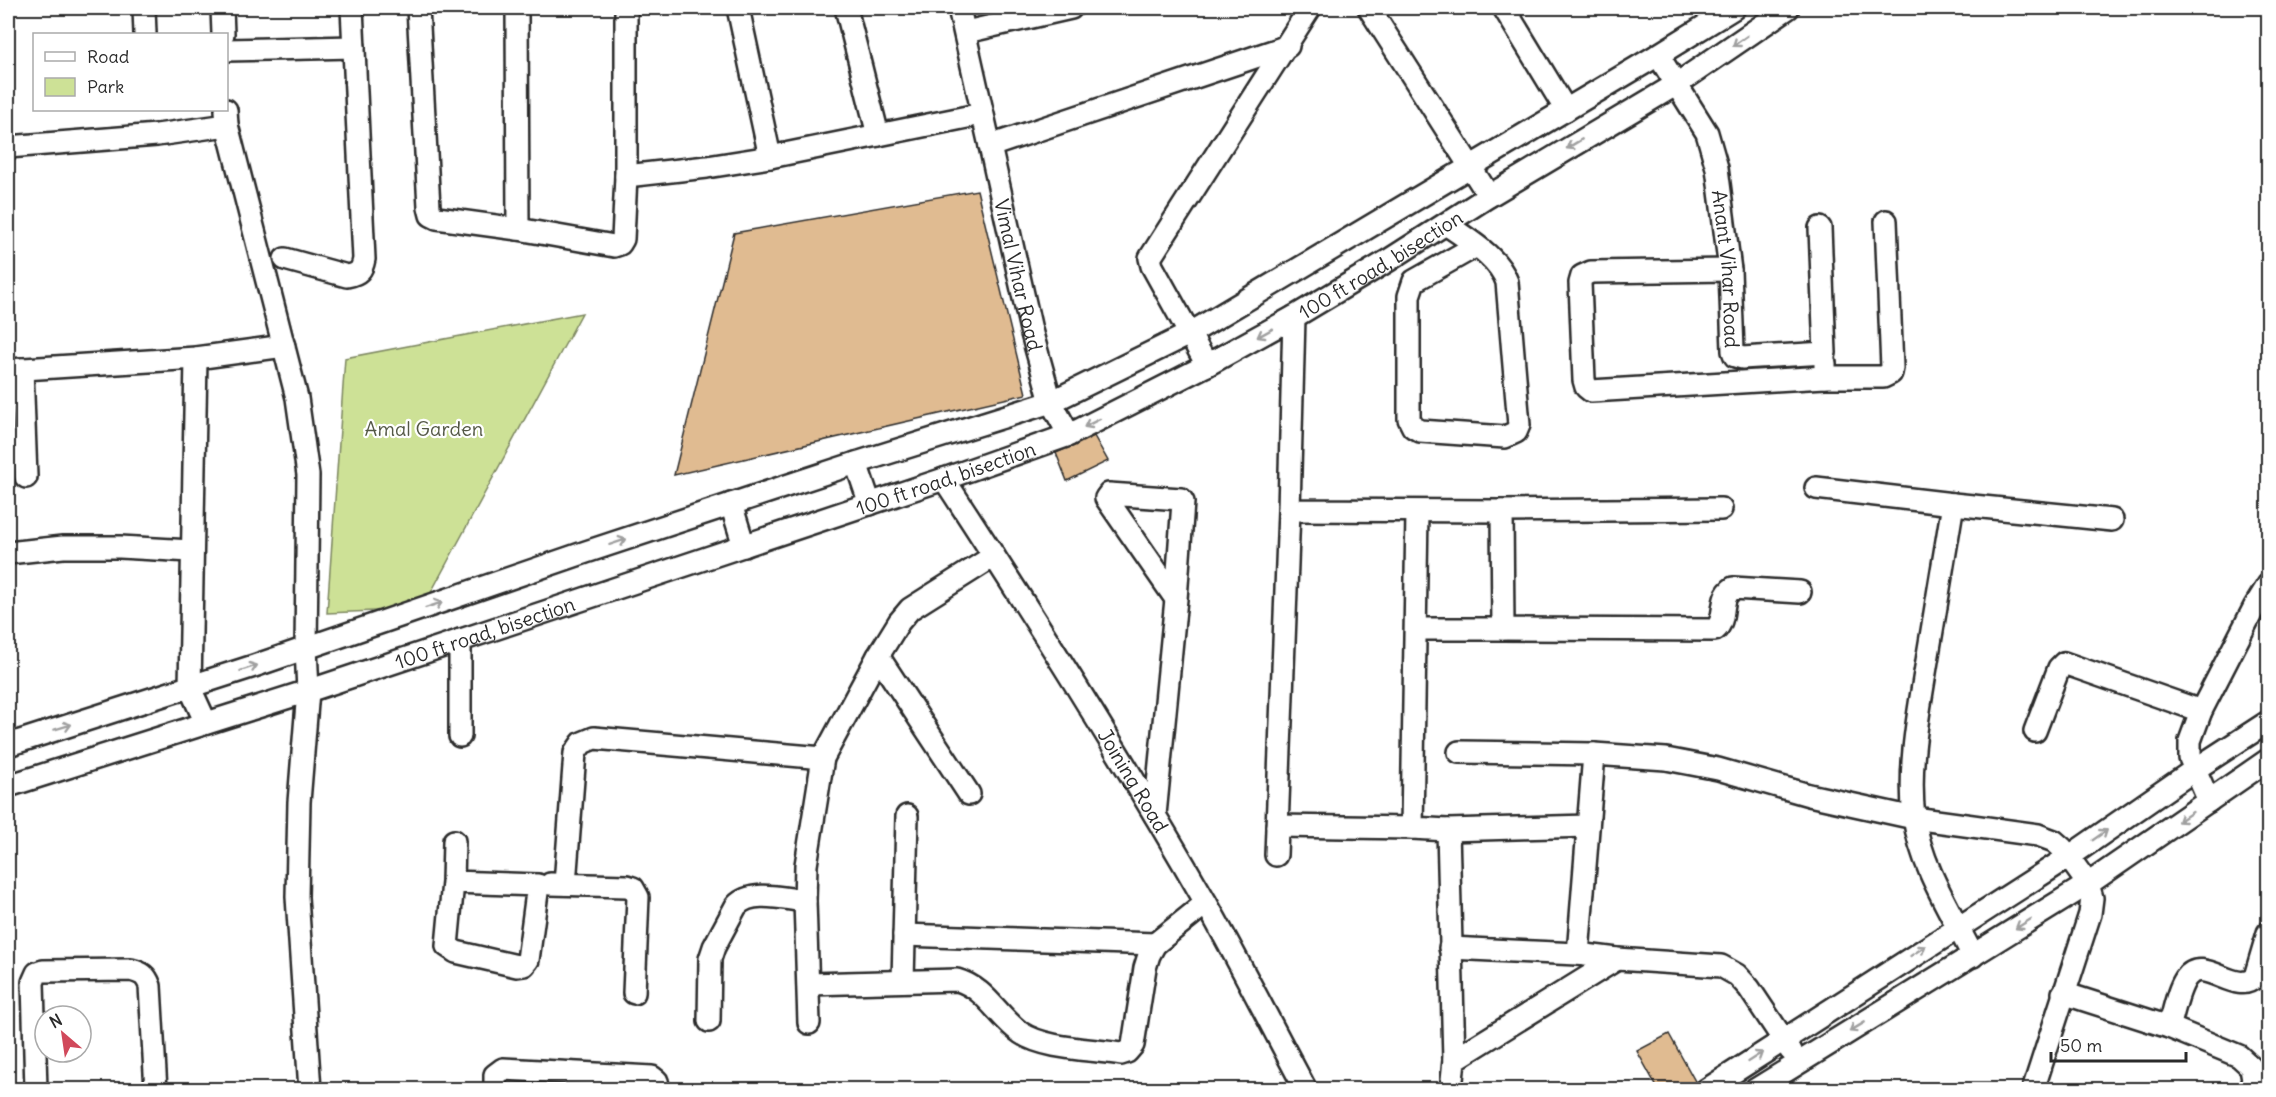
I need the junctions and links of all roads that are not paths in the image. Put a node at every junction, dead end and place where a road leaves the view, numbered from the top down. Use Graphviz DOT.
graph roads {
  1 [pos="144,8"];
  2 [pos="222,8"];
  3 [pos="352,8"];
  4 [pos="418,8"];
  5 [pos="517,8"];
  6 [pos="626,8"];
  7 [pos="738,8"];
  8 [pos="846,8"];
  9 [pos="959,8"];
  10 [pos="1071,8"];
  11 [pos="1311,8"];
  12 [pos="1369,8"];
  13 [pos="1504,8"];
  14 [pos="1734,8"];
  15 [pos="1788,8"];
  16 [pos="966,32"];
  17 [pos="145,33"];
  18 [pos="223,33"];
  19 [pos="1288,46"];
  20 [pos="354,47"];
  21 [pos="228,50"];
  22 [pos="1659,55"];
  23 [pos="1677,84"];
  24 [pos="1566,110"];
  25 [pos="982,114"];
  26 [pos="227,117"];
  27 [pos="878,135"];
  28 [pos="990,146"];
  29 [pos="8,147"];
  30 [pos="770,157"];
  31 [pos="1470,166"];
  32 [pos="626,176"];
  33 [pos="1489,196"];
  34 [pos="1886,221"];
  35 [pos="1446,224"];
  36 [pos="1820,228"];
  37 [pos="518,229"];
  38 [pos="1476,246"];
  39 [pos="285,259"];
  40 [pos="1730,270"];
  41 [pos="1294,317"];
  42 [pos="1189,334"];
  43 [pos="284,346"];
  44 [pos="1825,353"];
  45 [pos="196,358"];
  46 [pos="1208,365"];
  47 [pos="15,370"];
  48 [pos="1825,377"];
  49 [pos="1051,402"];
  50 [pos="1068,435"];
  51 [pos="856,463"];
  52 [pos="26,477"];
  53 [pos="944,479"];
  54 [pos="1816,488"];
  55 [pos="731,504"];
  56 [pos="870,504"];
  57 [pos="1953,504"];
  58 [pos="1721,509"];
  59 [pos="1289,510"];
  60 [pos="1502,511"];
  61 [pos="1417,512"];
  62 [pos="2112,520"];
  63 [pos="744,546"];
  64 [pos="191,551"];
  65 [pos="8,553"];
  66 [pos="994,555"];
  67 [pos="2268,585"];
  68 [pos="1800,592"];
  69 [pos="1176,599"];
  70 [pos="1417,629"];
  71 [pos="1503,630"];
  72 [pos="460,640"];
  73 [pos="306,648"];
  74 [pos="878,656"];
  75 [pos="190,687"];
  76 [pos="308,691"];
  77 [pos="2201,711"];
  78 [pos="2268,722"];
  79 [pos="206,723"];
  80 [pos="2035,731"];
  81 [pos="460,736"];
  82 [pos="8,745"];
  83 [pos="1459,752"];
  84 [pos="1594,754"];
  85 [pos="823,758"];
  86 [pos="2268,760"];
  87 [pos="2194,770"];
  88 [pos="17,783"];
  89 [pos="969,794"];
  90 [pos="2209,801"];
  91 [pos="1155,815"];
  92 [pos="907,816"];
  93 [pos="1914,818"];
  94 [pos="1278,826"];
  95 [pos="1588,826"];
  96 [pos="1412,828"];
  97 [pos="1448,830"];
  98 [pos="454,841"];
  99 [pos="1276,855"];
  100 [pos="2070,856"];
  101 [pos="453,882"];
  102 [pos="565,884"];
  103 [pos="2088,884"];
  104 [pos="538,885"];
  105 [pos="805,901"];
  106 [pos="1206,903"];
  107 [pos="1958,926"];
  108 [pos="2268,933"];
  109 [pos="904,935"];
  110 [pos="1155,944"];
  111 [pos="1450,948"];
  112 [pos="1578,954"];
  113 [pos="1973,956"];
  114 [pos="1617,959"];
  115 [pos="903,981"];
  116 [pos="808,984"];
  117 [pos="634,993"];
  118 [pos="2063,993"];
  119 [pos="709,1021"];
  120 [pos="809,1023"];
  121 [pos="2169,1028"];
  122 [pos="1783,1039"];
  123 [pos="1454,1060"];
  124 [pos="1799,1062"];
  125 [pos="36,1089"];
  126 [pos="156,1089"];
  127 [pos="310,1089"];
  128 [pos="495,1089"];
  129 [pos="659,1089"];
  130 [pos="1306,1089"];
  131 [pos="1451,1089"];
  132 [pos="1706,1089"];
  133 [pos="1755,1089"];
  134 [pos="2034,1089"];
  135 [pos="2249,1089"];
  1 -- 17 [label="street"];
  2 -- 18 [label="street"];
  3 -- 20 [label="street"];
  4 -- 37 [label="street"];
  5 -- 37 [label="street"];
  6 -- 32 [label="street"];
  7 -- 30 [label="street"];
  8 -- 27 [label="street"];
  9 -- 16 [label="street, Vimal Vihar Road"];
  10 -- 16 [label="street"];
  11 -- 19 [label="street"];
  12 -- 31 [label="street"];
  13 -- 24 [label="street"];
  14 -- 22 [label="street, 100 ft road, bisection"];
  15 -- 23 [label="street, 100 ft road, bisection, one-way"];
  16 -- 25 [label="street, Vimal Vihar Road"];
  19 -- 28 [label="street"];
  19 -- 42 [label="street"];
  20 -- 21 [label="street"];
  20 -- 39 [label="street"];
  22 -- 23 [label="street, Anant Vihar Road"];
  22 -- 24 [label="street, 100 ft road, bisection"];
  23 -- 33 [label="street, 100 ft road, bisection, one-way"];
  23 -- 40 [label="street, Anant Vihar Road"];
  24 -- 31 [label="street, 100 ft road, bisection"];
  25 -- 27 [label="street"];
  25 -- 28 [label="street, Vimal Vihar Road"];
  26 -- 29 [label="street"];
  26 -- 43 [label="street"];
  27 -- 30 [label="street"];
  28 -- 49 [label="street, Vimal Vihar Road"];
  30 -- 32 [label="street"];
  31 -- 33 [label="street"];
  31 -- 42 [label="street, 100 ft road, bisection"];
  32 -- 37 [label="street"];
  33 -- 35 [label="street, 100 ft road, bisection"];
  34 -- 48 [label="street"];
  35 -- 38 [label="street"];
  35 -- 41 [label="street, 100 ft road, bisection"];
  36 -- 44 [label="street"];
  38 -- 38 [label="street"];
  40 -- 44 [label="street, Anant Vihar Road"];
  40 -- 48 [label="street"];
  41 -- 46 [label="street, 100 ft road, bisection, one-way"];
  41 -- 59 [label="street"];
  42 -- 46 [label="street"];
  42 -- 49 [label="street, 100 ft road, bisection"];
  43 -- 45 [label="street"];
  43 -- 73 [label="street"];
  44 -- 48 [label="street"];
  45 -- 47 [label="street"];
  45 -- 64 [label="street"];
  46 -- 50 [label="street, 100 ft road, bisection, one-way"];
  47 -- 52 [label="street"];
  49 -- 50 [label="street, Vimal Vihar Road"];
  49 -- 51 [label="street, 100 ft road, bisection"];
  50 -- 53 [label="street, 100 ft road, bisection"];
  51 -- 55 [label="street, 100 ft road, bisection"];
  51 -- 56 [label="street"];
  53 -- 56 [label="street, 100 ft road, bisection"];
  53 -- 66 [label="street, Joining Road"];
  54 -- 57 [label="street"];
  55 -- 63 [label="street"];
  73 -- 55 [label="street, 100 ft road, bisection, one-way"];
  56 -- 63 [label="street, 100 ft road, bisection"];
  57 -- 62 [label="street"];
  57 -- 93 [label="street"];
  58 -- 60 [label="street"];
  59 -- 61 [label="street"];
  59 -- 94 [label="street"];
  60 -- 61 [label="street"];
  60 -- 71 [label="street"];
  61 -- 70 [label="street"];
  63 -- 72 [label="street, 100 ft road, bisection"];
  64 -- 65 [label="street"];
  64 -- 75 [label="street"];
  66 -- 74 [label="street"];
  66 -- 91 [label="street, Joining Road"];
  67 -- 77 [label="street"];
  68 -- 71 [label="street"];
  69 -- 69 [label="street"];
  69 -- 91 [label="street"];
  70 -- 71 [label="street"];
  70 -- 96 [label="street"];
  72 -- 76 [label="street, 100 ft road, bisection"];
  72 -- 81 [label="street"];
  75 -- 73 [label="street, 100 ft road, bisection, one-way"];
  73 -- 76 [label="street"];
  74 -- 85 [label="street"];
  74 -- 89 [label="street"];
  75 -- 79 [label="street"];
  82 -- 75 [label="street, 100 ft road, bisection, one-way"];
  76 -- 79 [label="street, 100 ft road, bisection"];
  76 -- 127 [label="street"];
  77 -- 80 [label="street"];
  77 -- 87 [label="street"];
  78 -- 87 [label="street"];
  79 -- 88 [label="street, 100 ft road, bisection"];
  83 -- 84 [label="street"];
  84 -- 93 [label="street"];
  84 -- 95 [label="street"];
  85 -- 102 [label="street"];
  85 -- 105 [label="street"];
  86 -- 90 [label="street"];
  87 -- 90 [label="street"];
  100 -- 87 [label="street, one-way"];
  90 -- 103 [label="street, one-way"];
  91 -- 106 [label="street, Joining Road"];
  92 -- 109 [label="street"];
  93 -- 100 [label="street"];
  93 -- 107 [label="street"];
  94 -- 96 [label="street"];
  94 -- 99 [label="street"];
  95 -- 97 [label="street"];
  95 -- 112 [label="street"];
  96 -- 97 [label="street"];
  97 -- 111 [label="street"];
  98 -- 101 [label="street"];
  100 -- 103 [label="street"];
  100 -- 107 [label="street"];
  101 -- 104 [label="street"];
  101 -- 104 [label="street"];
  102 -- 104 [label="street"];
  102 -- 117 [label="street"];
  103 -- 113 [label="street, one-way"];
  103 -- 118 [label="street"];
  105 -- 116 [label="street"];
  105 -- 119 [label="street"];
  106 -- 110 [label="street"];
  106 -- 130 [label="street, Joining Road"];
  107 -- 113 [label="street"];
  122 -- 107 [label="street, one-way"];
  108 -- 121 [label="street"];
  109 -- 110 [label="street"];
  109 -- 115 [label="street"];
  110 -- 115 [label="street"];
  111 -- 112 [label="street"];
  111 -- 123 [label="street"];
  112 -- 114 [label="street"];
  113 -- 124 [label="street, one-way"];
  114 -- 122 [label="street"];
  114 -- 123 [label="street"];
  115 -- 116 [label="street"];
  116 -- 120 [label="street"];
  118 -- 121 [label="street"];
  118 -- 134 [label="street"];
  121 -- 135 [label="street"];
  122 -- 124 [label="street"];
  132 -- 122 [label="street, one-way"];
  123 -- 131 [label="street"];
  124 -- 133 [label="street"];
  125 -- 126 [label="street"];
  128 -- 129 [label="street"];
}
